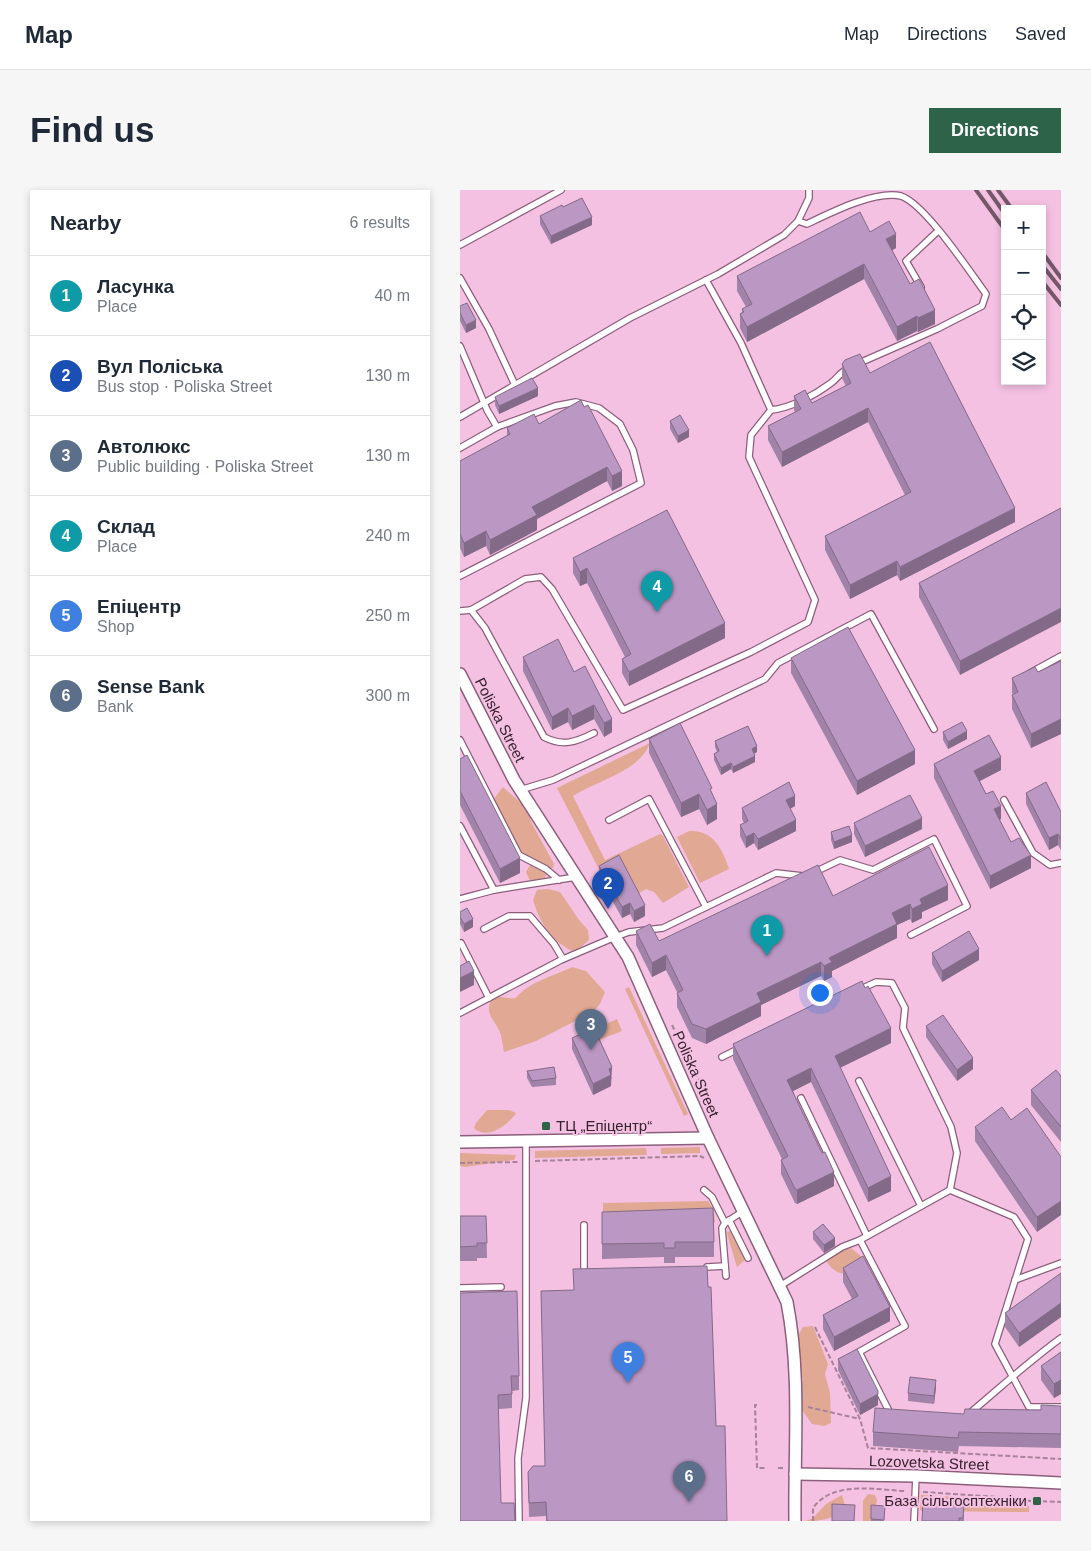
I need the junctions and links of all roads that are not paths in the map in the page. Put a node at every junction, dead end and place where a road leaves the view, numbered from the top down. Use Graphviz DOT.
graph roads {
  1 [pos="561,190"];
  2 [pos="809,190"];
  3 [pos="798,221"];
  4 [pos="938,231"];
  5 [pos="460,245"];
  6 [pos="460,278"];
  7 [pos="706,280"];
  8 [pos="923,290"];
  9 [pos="460,346"];
  10 [pos="515,385"];
  11 [pos="484,403"];
  12 [pos="771,410"];
  13 [pos="460,417"];
  14 [pos="497,427"];
  15 [pos="460,448"];
  16 [pos="460,576"];
  17 [pos="471,610"];
  18 [pos="460,611"];
  19 [pos="1061,656"];
  20 [pos="460,674"];
  21 [pos="1026,675"];
  22 [pos="934,729"];
  23 [pos="594,733"];
  24 [pos="460,740"];
  25 [pos="468,755"];
  26 [pos="460,759"];
  27 [pos="520,790"];
  28 [pos="1004,800"];
  29 [pos="609,820"];
  30 [pos="460,826"];
  31 [pos="1061,863"];
  32 [pos="576,877"];
  33 [pos="559,880"];
  34 [pos="494,890"];
  35 [pos="460,899"];
  36 [pos="706,907"];
  37 [pos="484,929"];
  38 [pos="911,935"];
  39 [pos="615,937"];
  40 [pos="461,943"];
  41 [pos="563,959"];
  42 [pos="850,994"];
  43 [pos="489,998"];
  44 [pos="460,1013"];
  45 [pos="748,1044"];
  46 [pos="722,1057"];
  47 [pos="859,1082"];
  48 [pos="801,1098"];
  49 [pos="708,1138"];
  50 [pos="526,1141"];
  51 [pos="460,1142"];
  52 [pos="704,1190"];
  53 [pos="950,1190"];
  54 [pos="921,1206"];
  55 [pos="745,1210"];
  56 [pos="727,1222"];
  57 [pos="584,1225"];
  58 [pos="868,1236"];
  59 [pos="860,1240"];
  60 [pos="748,1258"];
  61 [pos="1061,1263"];
  62 [pos="725,1266"];
  63 [pos="707,1267"];
  64 [pos="726,1276"];
  65 [pos="594,1278"];
  66 [pos="1015,1280"];
  67 [pos="780,1286"];
  68 [pos="500,1287"];
  69 [pos="460,1288"];
  70 [pos="1061,1338"];
  71 [pos="1013,1378"];
  72 [pos="1061,1408"];
  73 [pos="899,1415"];
  74 [pos="961,1420"];
  75 [pos="790,1471"];
  76 [pos="916,1476"];
  77 [pos="1061,1483"];
  78 [pos="519,1521"];
  79 [pos="795,1521"];
  80 [pos="914,1521"];
  1 -- 5 [label="lane"];
  2 -- 3 [label="lane"];
  3 -- 4 [label="lane"];
  3 -- 7 [label="lane"];
  4 -- 8 [label="lane"];
  4 -- 12 [label="lane"];
  6 -- 10 [label="lane"];
  7 -- 10 [label="lane"];
  7 -- 12 [label="lane"];
  9 -- 11 [label="lane"];
  10 -- 11 [label="lane"];
  11 -- 13 [label="lane"];
  11 -- 14 [label="lane"];
  12 -- 17 [label="lane"];
  14 -- 15 [label="lane"];
  14 -- 16 [label="lane"];
  17 -- 18 [label="lane"];
  17 -- 23 [label="lane"];
  19 -- 21 [label="lane"];
  20 -- 27 [label="street, Poliska Street"];
  22 -- 27 [label="lane"];
  24 -- 25 [label="lane"];
  25 -- 26 [label="lane"];
  25 -- 33 [label="lane"];
  27 -- 32 [label="street, Poliska Street"];
  28 -- 31 [label="lane"];
  29 -- 36 [label="lane"];
  30 -- 34 [label="lane"];
  32 -- 33 [label="lane"];
  32 -- 39 [label="street, Poliska Street"];
  33 -- 34 [label="lane"];
  34 -- 35 [label="lane"];
  36 -- 38 [label="lane"];
  36 -- 39 [label="lane"];
  37 -- 41 [label="lane"];
  39 -- 41 [label="lane"];
  39 -- 49 [label="street, Poliska Street"];
  40 -- 43 [label="lane"];
  41 -- 43 [label="lane"];
  42 -- 53 [label="lane"];
  43 -- 44 [label="lane"];
  45 -- 46 [label="lane"];
  47 -- 54 [label="lane"];
  48 -- 58 [label="lane"];
  49 -- 50 [label="street"];
  49 -- 55 [label="street, Poliska Street"];
  50 -- 51 [label="street"];
  50 -- 78 [label="lane"];
  52 -- 56 [label="lane"];
  53 -- 54 [label="lane"];
  53 -- 66 [label="lane"];
  54 -- 58 [label="lane"];
  55 -- 56 [label="lane"];
  55 -- 67 [label="street, Poliska Street"];
  56 -- 60 [label="lane"];
  56 -- 62 [label="lane"];
  57 -- 65 [label="lane"];
  58 -- 59 [label="lane"];
  59 -- 67 [label="lane"];
  59 -- 73 [label="lane"];
  61 -- 66 [label="lane"];
  62 -- 63 [label="lane"];
  62 -- 64 [label="lane"];
  66 -- 71 [label="lane"];
  67 -- 75 [label="street, Poliska Street"];
  68 -- 69 [label="lane"];
  70 -- 71 [label="lane"];
  71 -- 72 [label="lane"];
  71 -- 74 [label="lane"];
  75 -- 76 [label="street, Lozovetska Street"];
  75 -- 79 [label="street, Poliska Street"];
  76 -- 77 [label="street, Lozovetska Street"];
  76 -- 80 [label="lane"];
}
